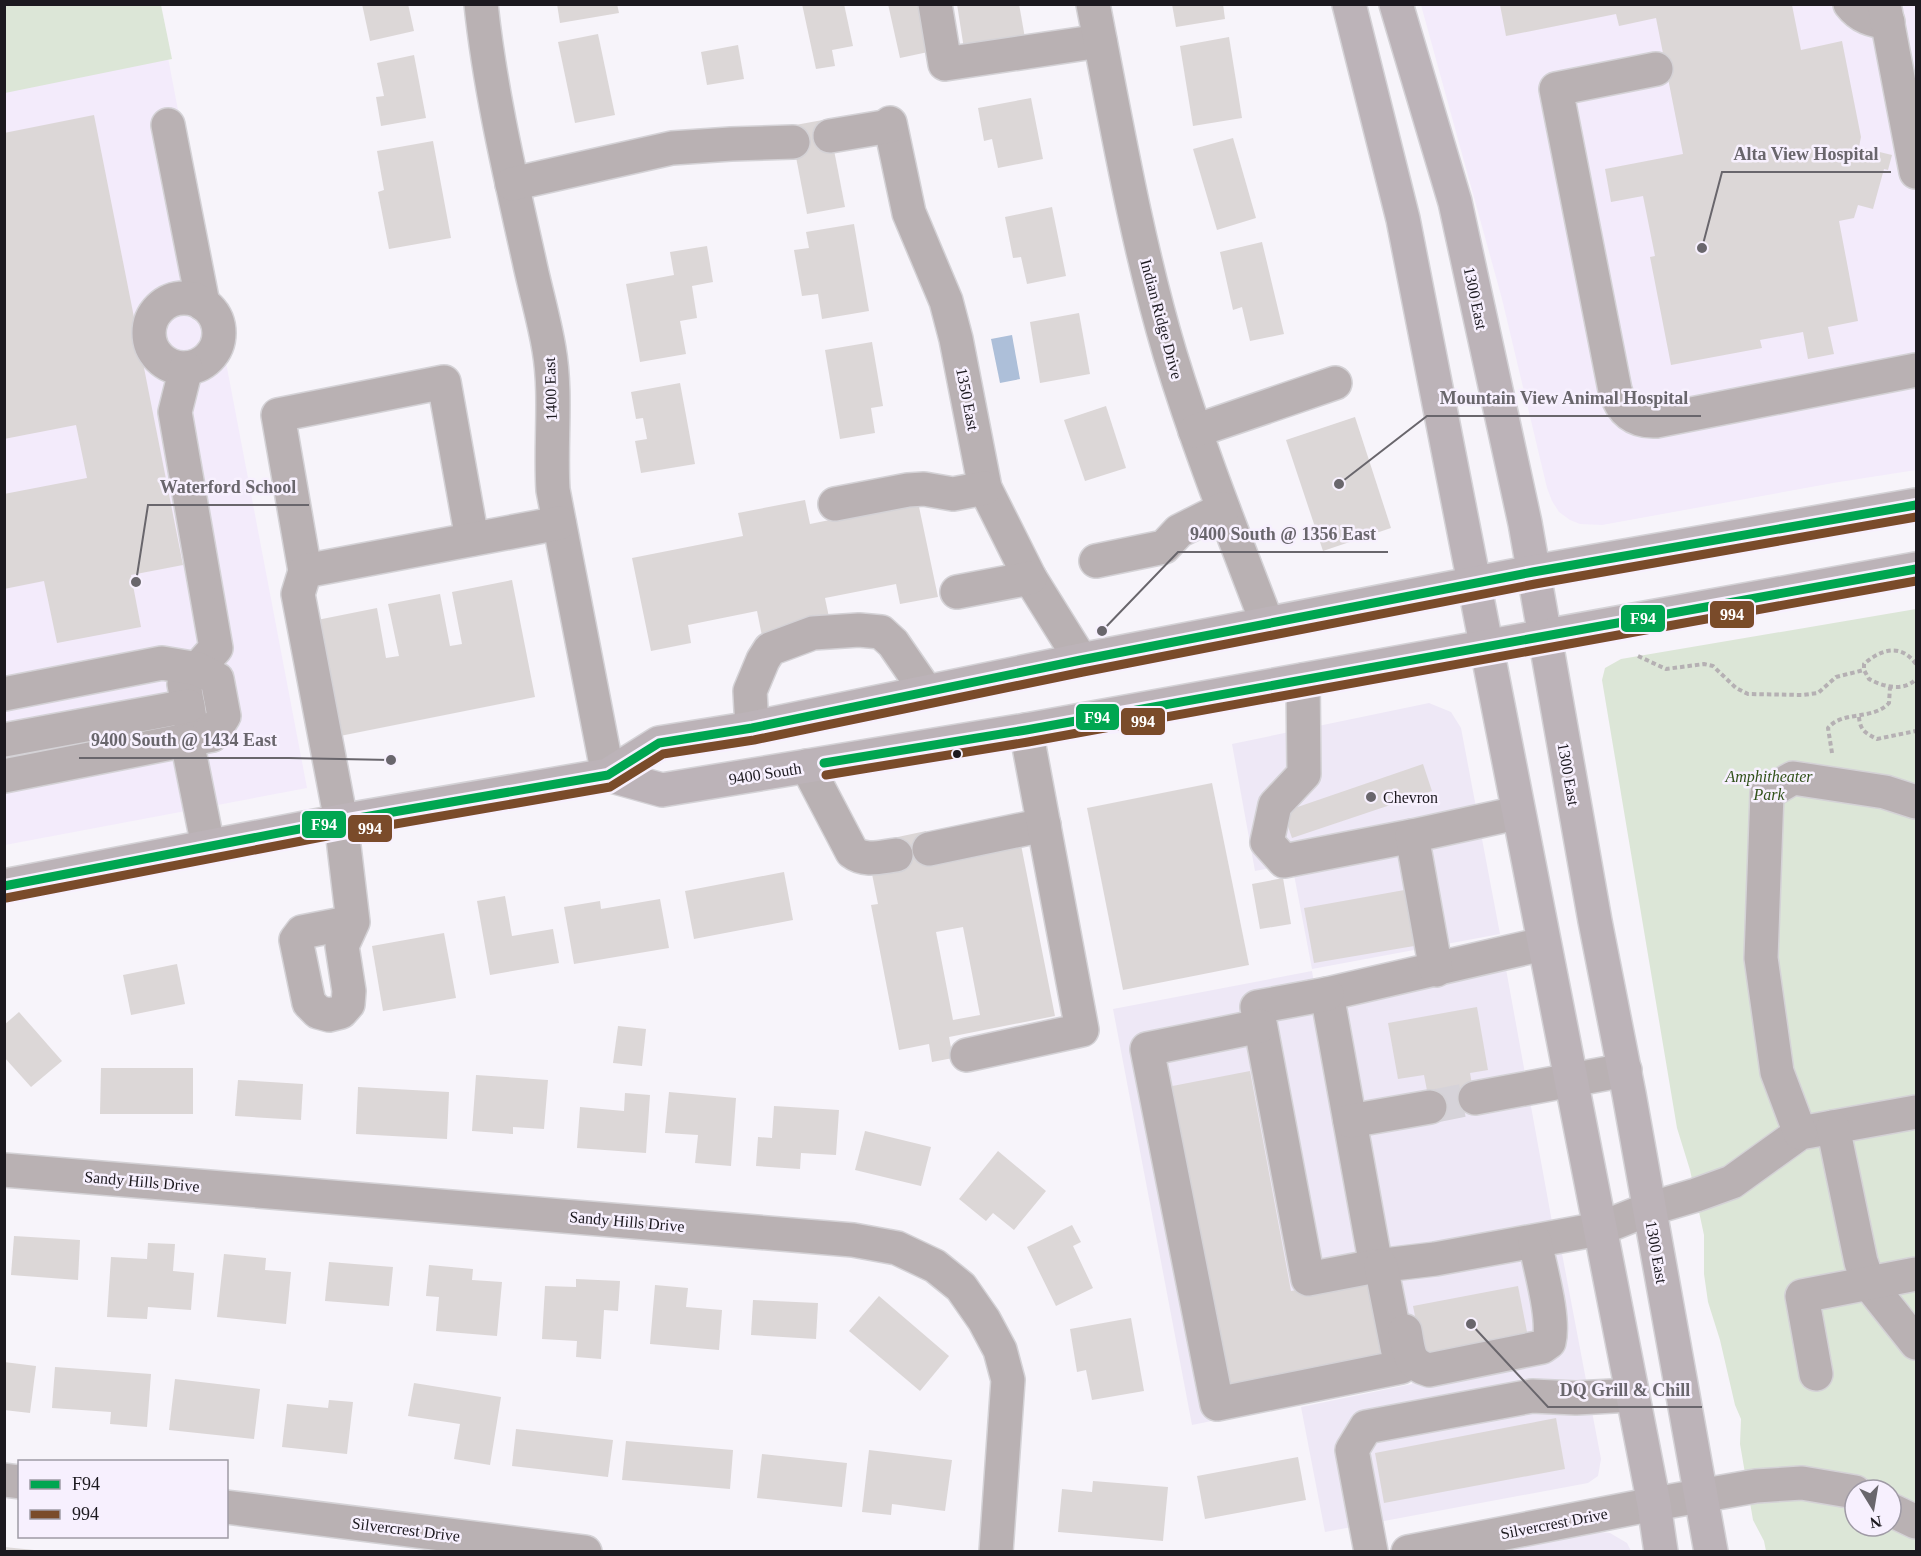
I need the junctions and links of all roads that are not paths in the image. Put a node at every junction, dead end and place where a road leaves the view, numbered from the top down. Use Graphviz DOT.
graph roads {
  1 [pos="481,4"];
  2 [pos="935,4"];
  3 [pos="1093,4"];
  4 [pos="1349,4"];
  5 [pos="1396,4"];
  6 [pos="1850,4"];
  7 [pos="1886,13"];
  8 [pos="1100,41"];
  9 [pos="1656,69"];
  10 [pos="168,125"];
  11 [pos="830,136"];
  12 [pos="794,142"];
  13 [pos="1917,172"];
  14 [pos="512,184"];
  15 [pos="203,304"];
  16 [pos="186,368"];
  17 [pos="1917,370"];
  18 [pos="1335,383"];
  19 [pos="1195,431"];
  20 [pos="985,488"];
  21 [pos="835,504"];
  22 [pos="1917,505"];
  23 [pos="1223,509"];
  24 [pos="559,523"];
  25 [pos="472,539"];
  26 [pos="1096,561"];
  27 [pos="1917,569"];
  28 [pos="305,571"];
  29 [pos="1533,572"];
  30 [pos="1030,578"];
  31 [pos="1473,584"];
  32 [pos="957,592"];
  33 [pos="1267,623"];
  34 [pos="1544,635"];
  35 [pos="1485,647"];
  36 [pos="1081,660"];
  37 [pos="198,669"];
  38 [pos="1303,680"];
  39 [pos="926,691"];
  40 [pos="4,694"];
  41 [pos="188,706"];
  42 [pos="753,728"];
  43 [pos="1026,730"];
  44 [pos="200,738"];
  45 [pos="4,740"];
  46 [pos="807,766"];
  47 [pos="608,775"];
  48 [pos="4,776"];
  49 [pos="1917,802"];
  50 [pos="1517,813"];
  51 [pos="340,821"];
  52 [pos="1044,825"];
  53 [pos="1412,836"];
  54 [pos="208,846"];
  55 [pos="929,849"];
  56 [pos="896,855"];
  57 [pos="4,886"];
  58 [pos="353,922"];
  59 [pos="1543,944"];
  60 [pos="1436,970"];
  61 [pos="1327,994"];
  62 [pos="1260,1026"];
  63 [pos="967,1055"];
  64 [pos="1624,1070"];
  65 [pos="1570,1080"];
  66 [pos="1474,1098"];
  67 [pos="1430,1107"];
  68 [pos="1917,1112"];
  69 [pos="1350,1121"];
  70 [pos="1833,1127"];
  71 [pos="1800,1133"];
  72 [pos="4,1170"];
  73 [pos="1649,1209"];
  74 [pos="1599,1229"];
  75 [pos="1535,1242"];
  76 [pos="1383,1265"];
  77 [pos="1917,1274"];
  78 [pos="1869,1284"];
  79 [pos="1917,1343"];
  80 [pos="1816,1374"];
  81 [pos="1632,1395"];
  82 [pos="1843,1490"];
  83 [pos="1701,1495"];
  84 [pos="1654,1504"];
  85 [pos="228,1507"];
  86 [pos="1903,1516"];
  87 [pos="1917,1522"];
  88 [pos="585,1551"];
  89 [pos="996,1551"];
  90 [pos="1371,1551"];
  91 [pos="1408,1551"];
  92 [pos="1661,1551"];
  93 [pos="1711,1551"];
  1 -- 14 [label="street, 1400 East"];
  2 -- 8 [label="street"];
  3 -- 8 [label="street, Indian Ridge Drive"];
  4 -- 31 [label="main road"];
  5 -- 29 [label="main road, 1300 East"];
  6 -- 7 [label="street"];
  7 -- 13 [label="street"];
  8 -- 19 [label="street, Indian Ridge Drive"];
  9 -- 17 [label="street"];
  10 -- 15 [label="street"];
  11 -- 20 [label="street, 1350 East"];
  12 -- 14 [label="street"];
  14 -- 24 [label="street, 1400 East"];
  15 -- 16 [label="street"];
  15 -- 16 [label="street"];
  16 -- 37 [label="street"];
  18 -- 19 [label="street"];
  19 -- 23 [label="street, Indian Ridge Drive"];
  20 -- 21 [label="street"];
  20 -- 30 [label="street, 1350 East"];
  22 -- 29 [label="main road, 9400 South"];
  23 -- 26 [label="street"];
  23 -- 33 [label="street, Indian Ridge Drive"];
  24 -- 25 [label="street"];
  24 -- 47 [label="street, 1400 East"];
  25 -- 28 [label="street"];
  25 -- 28 [label="street"];
  27 -- 34 [label="main road, 9400 South"];
  28 -- 51 [label="street"];
  29 -- 31 [label="main road, 9400 South"];
  29 -- 34 [label="main road, 1300 East"];
  30 -- 32 [label="street"];
  30 -- 36 [label="street, 1350 East"];
  31 -- 33 [label="main road, 9400 South"];
  31 -- 35 [label="main road"];
  33 -- 36 [label="main road, 9400 South"];
  34 -- 35 [label="main road, 9400 South"];
  34 -- 64 [label="main road, 1300 East"];
  35 -- 38 [label="main road, 9400 South"];
  35 -- 50 [label="main road"];
  36 -- 39 [label="main road, 9400 South"];
  37 -- 40 [label="street"];
  37 -- 41 [label="street"];
  37 -- 44 [label="street"];
  38 -- 43 [label="main road, 9400 South"];
  38 -- 53 [label="street"];
  39 -- 42 [label="main road, 9400 South"];
  39 -- 42 [label="street"];
  41 -- 44 [label="street"];
  41 -- 45 [label="street"];
  42 -- 47 [label="main road, 9400 South"];
  43 -- 46 [label="main road, 9400 South"];
  43 -- 52 [label="street"];
  44 -- 48 [label="street"];
  44 -- 54 [label="street"];
  46 -- 47 [label="main road, 9400 South"];
  46 -- 56 [label="street"];
  47 -- 51 [label="main road, 9400 South"];
  49 -- 71 [label="street"];
  50 -- 53 [label="street"];
  50 -- 59 [label="main road"];
  51 -- 54 [label="main road, 9400 South"];
  51 -- 58 [label="street"];
  52 -- 55 [label="street"];
  52 -- 63 [label="street"];
  53 -- 60 [label="street"];
  54 -- 57 [label="main road, 9400 South"];
  59 -- 60 [label="street"];
  59 -- 65 [label="main road"];
  60 -- 61 [label="street"];
  61 -- 62 [label="street"];
  61 -- 69 [label="street"];
  62 -- 76 [label="street"];
  62 -- 76 [label="street"];
  64 -- 65 [label="street"];
  64 -- 73 [label="main road, 1300 East"];
  65 -- 66 [label="street"];
  65 -- 74 [label="main road"];
  67 -- 69 [label="street"];
  68 -- 70 [label="street"];
  69 -- 76 [label="street"];
  70 -- 71 [label="street"];
  70 -- 78 [label="street"];
  71 -- 73 [label="street"];
  72 -- 89 [label="street, Sandy Hills Drive"];
  73 -- 74 [label="street"];
  73 -- 83 [label="main road, 1300 East"];
  74 -- 75 [label="street"];
  74 -- 81 [label="main road"];
  75 -- 76 [label="street"];
  75 -- 76 [label="street"];
  77 -- 78 [label="street"];
  78 -- 79 [label="street"];
  78 -- 80 [label="street"];
  81 -- 84 [label="main road"];
  81 -- 90 [label="street"];
  82 -- 83 [label="street, Silvercrest Drive"];
  83 -- 84 [label="street, Silvercrest Drive"];
  83 -- 93 [label="main road, 1300 East"];
  84 -- 91 [label="street, Silvercrest Drive"];
  84 -- 92 [label="main road"];
  85 -- 88 [label="street, Silvercrest Drive"];
  86 -- 87 [label="street"];
}
